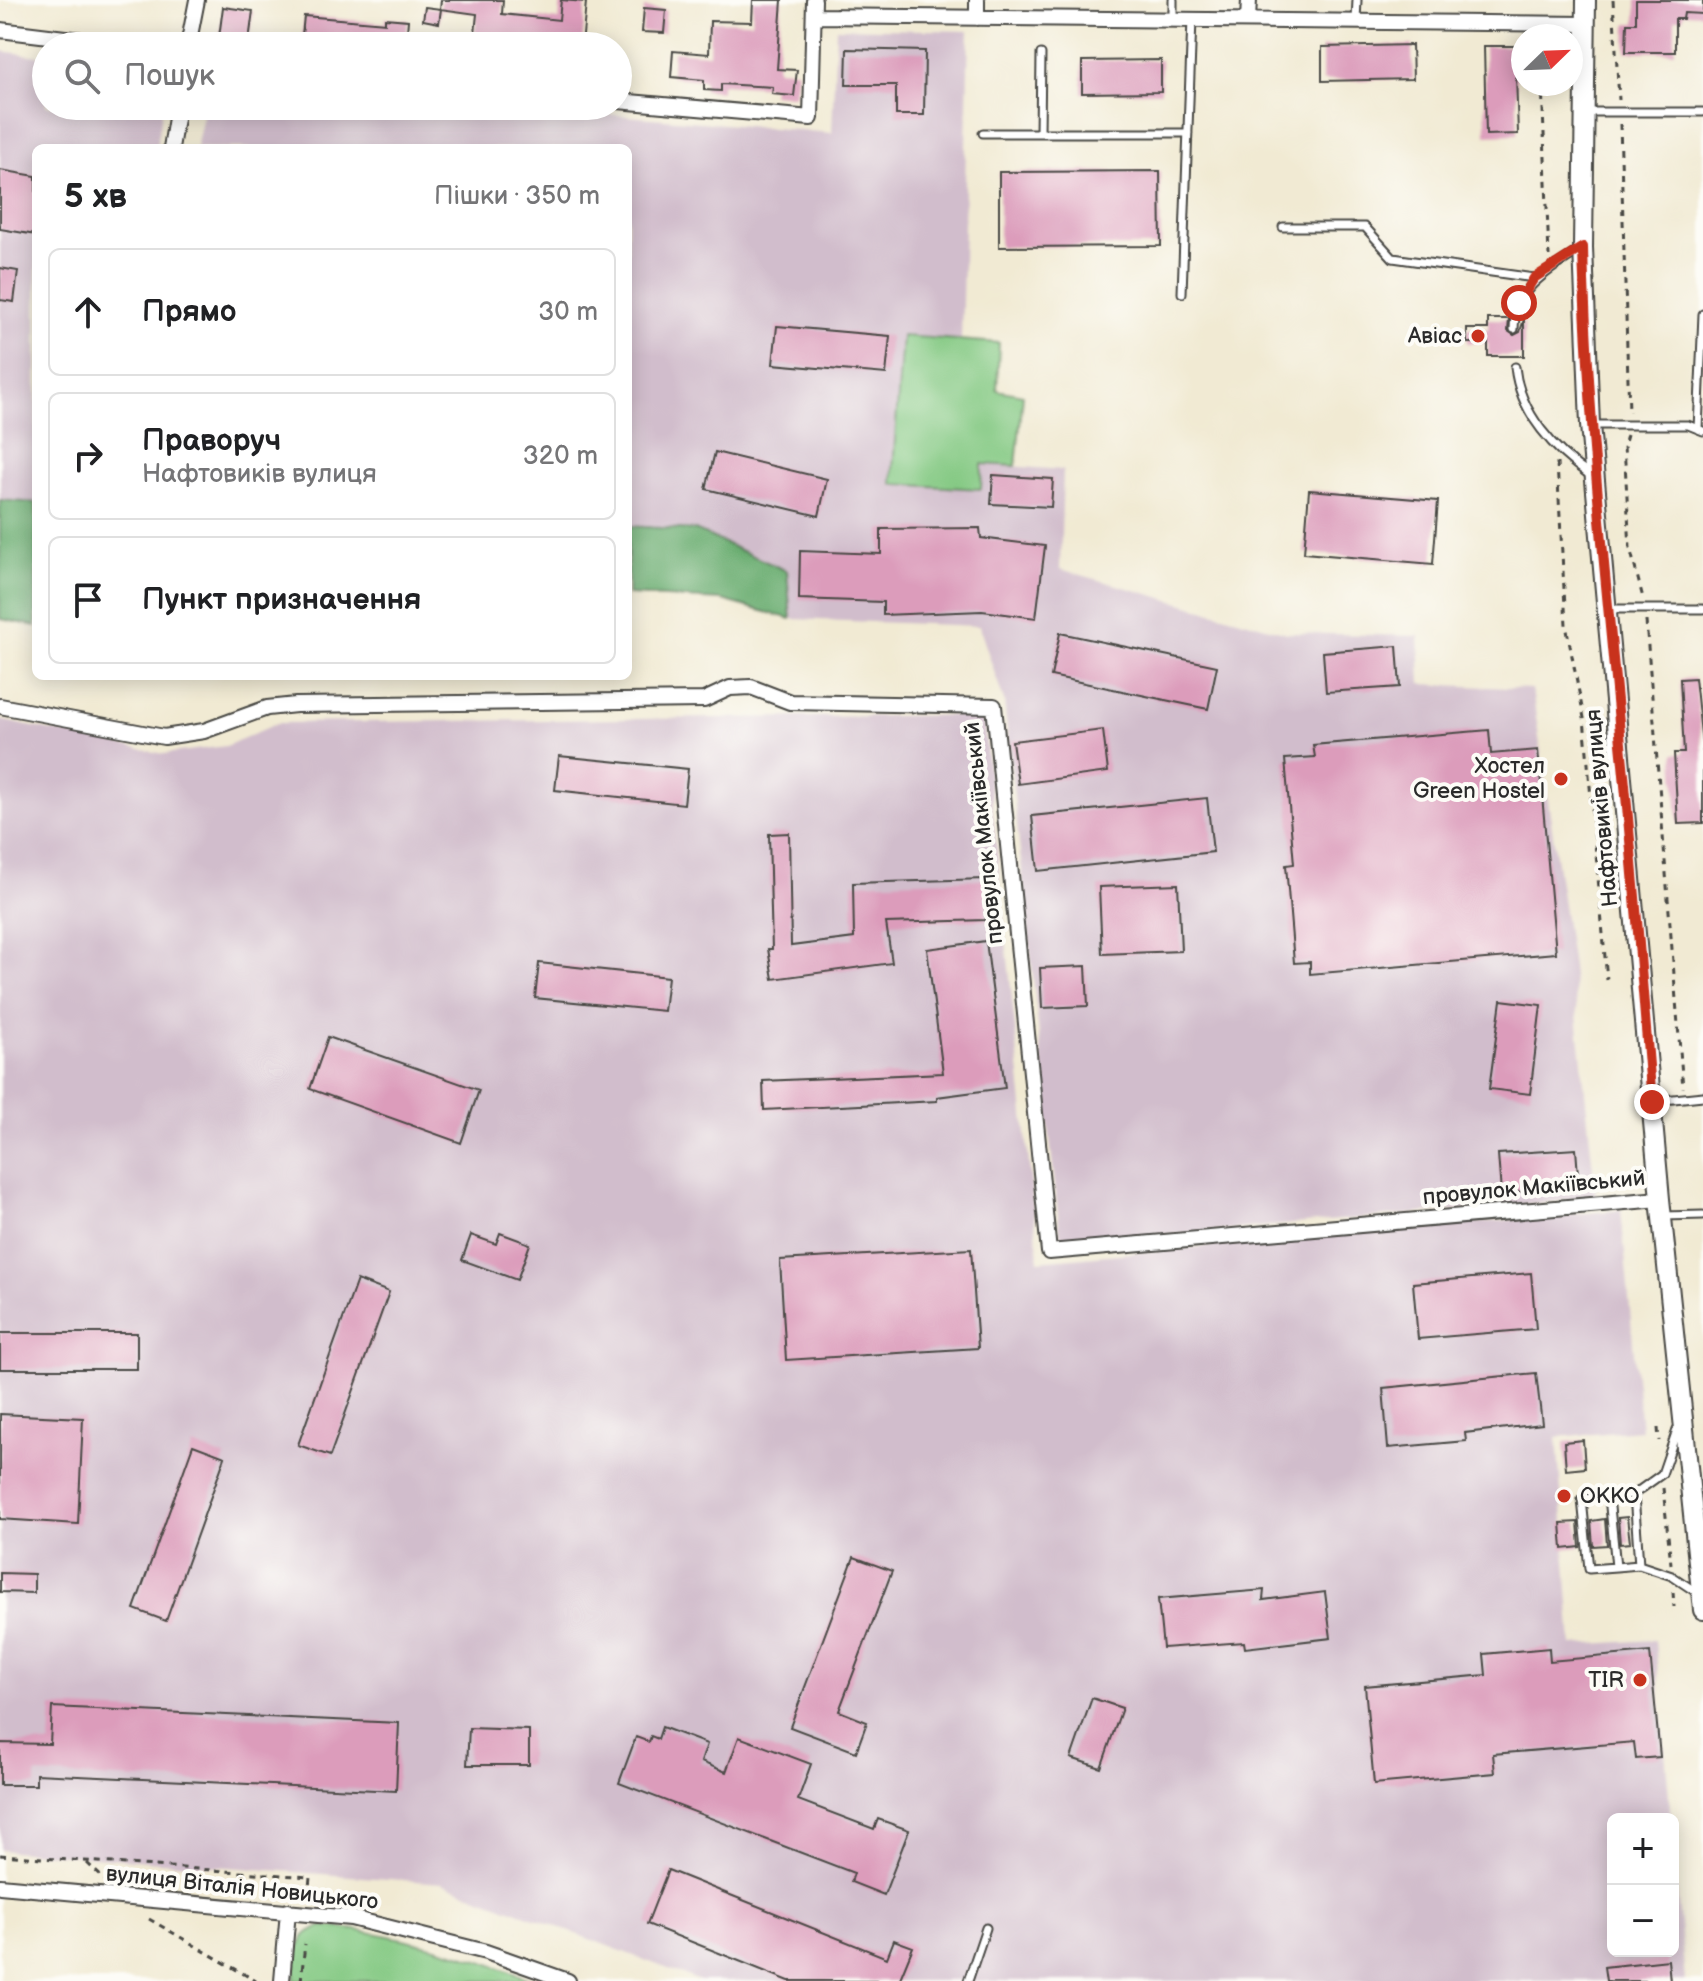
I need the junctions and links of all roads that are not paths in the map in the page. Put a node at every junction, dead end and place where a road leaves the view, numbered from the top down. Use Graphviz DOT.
graph roads {
  1 [pos="197,0"];
  2 [pos="814,0"];
  3 [pos="977,0"];
  4 [pos="1173,0"];
  5 [pos="1249,0"];
  6 [pos="1357,0"];
  7 [pos="1586,0"];
  8 [pos="814,16"];
  9 [pos="977,18"];
  10 [pos="1173,19"];
  11 [pos="1192,19"];
  12 [pos="1248,20"];
  13 [pos="1356,21"];
  14 [pos="1586,24"];
  15 [pos="0,30"];
  16 [pos="191,32"];
  17 [pos="32,34"];
  18 [pos="1041,54"];
  19 [pos="632,102"];
  20 [pos="1585,112"];
  21 [pos="1703,112"];
  22 [pos="176,120"];
  23 [pos="983,133"];
  24 [pos="1040,133"];
  25 [pos="1188,133"];
  26 [pos="172,144"];
  27 [pos="1283,227"];
  28 [pos="1583,247"];
  29 [pos="1534,278"];
  30 [pos="1182,293"];
  31 [pos="1703,314"];
  32 [pos="1514,329"];
  33 [pos="1515,367"];
  34 [pos="1590,425"];
  35 [pos="1700,430"];
  36 [pos="1594,479"];
  37 [pos="1607,609"];
  38 [pos="1703,609"];
  39 [pos="0,706"];
  40 [pos="1703,1096"];
  41 [pos="1652,1102"];
  42 [pos="1661,1208"];
  43 [pos="1703,1215"];
  44 [pos="1682,1405"];
  45 [pos="1634,1494"];
  46 [pos="1609,1497"];
  47 [pos="1639,1565"];
  48 [pos="1616,1567"];
  49 [pos="1702,1603"];
  50 [pos="0,1886"];
  51 [pos="288,1911"];
  52 [pos="986,1928"];
  53 [pos="282,1981"];
  54 [pos="568,1981"];
  55 [pos="968,1981"];
  1 -- 16 [label="street"];
  2 -- 8 [label="street"];
  3 -- 9 [label="street"];
  4 -- 10 [label="lane"];
  5 -- 12 [label="street"];
  6 -- 13 [label="lane"];
  7 -- 14 [label="street, Нафтовиків вулиця"];
  8 -- 9 [label="street"];
  8 -- 19 [label="street"];
  9 -- 10 [label="street"];
  10 -- 11 [label="street"];
  11 -- 12 [label="street"];
  11 -- 25 [label="lane"];
  12 -- 13 [label="street"];
  13 -- 14 [label="street"];
  14 -- 20 [label="street, Нафтовиків вулиця"];
  15 -- 17 [label="street"];
  18 -- 24 [label="lane"];
  20 -- 21 [label="lane"];
  20 -- 28 [label="street, Нафтовиків вулиця"];
  22 -- 26 [label="street"];
  23 -- 24 [label="lane"];
  24 -- 25 [label="lane"];
  25 -- 30 [label="lane"];
  27 -- 29 [label="lane"];
  28 -- 29 [label="lane"];
  28 -- 34 [label="street, Нафтовиків вулиця"];
  29 -- 32 [label="lane"];
  31 -- 35 [label="lane"];
  33 -- 36 [label="lane"];
  34 -- 35 [label="lane"];
  34 -- 36 [label="street, Нафтовиків вулиця"];
  36 -- 37 [label="street, Нафтовиків вулиця"];
  37 -- 38 [label="lane"];
  37 -- 41 [label="street, Нафтовиків вулиця"];
  39 -- 42 [label="street, провулок Макіївський"];
  40 -- 41 [label="lane"];
  41 -- 42 [label="street, Нафтовиків вулиця"];
  42 -- 43 [label="lane"];
  42 -- 44 [label="street, Нафтовиків вулиця"];
  44 -- 45 [label="lane"];
  44 -- 49 [label="street, Нафтовиків вулиця"];
  45 -- 46 [label="lane"];
  45 -- 47 [label="lane"];
  46 -- 48 [label="lane"];
  46 -- 48 [label="lane"];
  47 -- 48 [label="lane"];
  47 -- 49 [label="lane"];
  50 -- 51 [label="street, вулиця Віталія Новицького"];
  51 -- 53 [label="street"];
  51 -- 54 [label="street, вулиця Віталія Новицького"];
  52 -- 55 [label="lane"];
}
